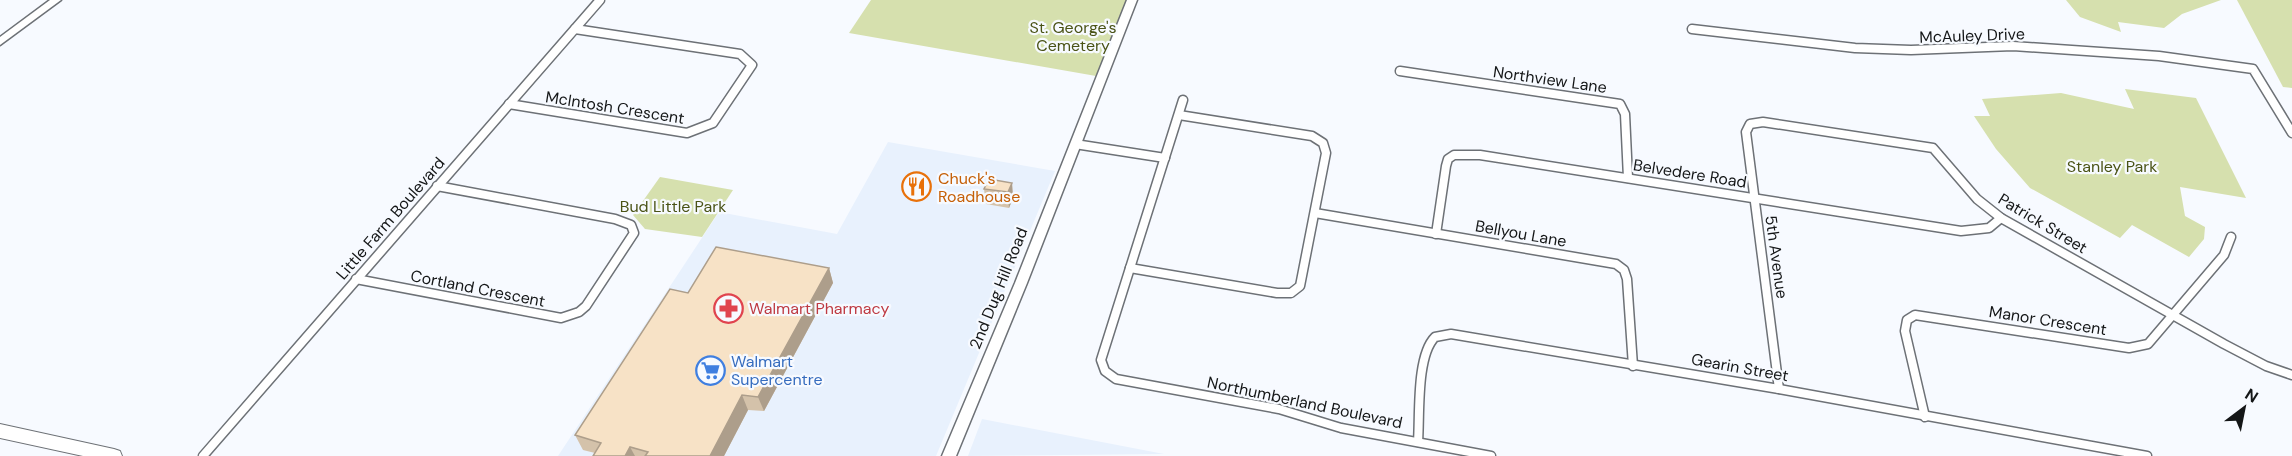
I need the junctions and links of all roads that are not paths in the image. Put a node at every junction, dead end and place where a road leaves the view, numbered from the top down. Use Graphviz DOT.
graph roads {
  1 [pos="56,0"];
  2 [pos="600,0"];
  3 [pos="1132,0"];
  4 [pos="575,28"];
  5 [pos="1692,29"];
  6 [pos="0,42"];
  7 [pos="2253,69"];
  8 [pos="1400,71"];
  9 [pos="1183,100"];
  10 [pos="509,104"];
  11 [pos="1179,115"];
  12 [pos="1746,130"];
  13 [pos="2291,131"];
  14 [pos="1076,144"];
  15 [pos="1165,158"];
  16 [pos="1628,178"];
  17 [pos="437,186"];
  18 [pos="1753,197"];
  19 [pos="1315,213"];
  20 [pos="2001,218"];
  21 [pos="1436,234"];
  22 [pos="2231,237"];
  23 [pos="1130,268"];
  24 [pos="356,279"];
  25 [pos="2173,314"];
  26 [pos="1633,366"];
  27 [pos="2292,375"];
  28 [pos="1779,389"];
  29 [pos="1925,417"];
  30 [pos="0,431"];
  31 [pos="1418,442"];
  32 [pos="114,456"];
  33 [pos="203,456"];
  34 [pos="949,456"];
  35 [pos="1491,456"];
  36 [pos="2147,456"];
  1 -- 6 [label="street"];
  2 -- 4 [label="street, Little Farm Boulevard"];
  3 -- 14 [label="street, 2nd Dug Hill Road"];
  4 -- 10 [label="street, Little Farm Boulevard"];
  4 -- 10 [label="street, McIntosh Crescent"];
  5 -- 7 [label="street, McAuley Drive"];
  7 -- 13 [label="street"];
  8 -- 16 [label="street, Northview Lane"];
  9 -- 11 [label="street"];
  10 -- 17 [label="street, Little Farm Boulevard"];
  11 -- 15 [label="street"];
  11 -- 19 [label="street"];
  12 -- 18 [label="street, 5th Avenue"];
  12 -- 20 [label="street, Patrick Street"];
  14 -- 15 [label="street"];
  14 -- 34 [label="street, 2nd Dug Hill Road"];
  15 -- 23 [label="street, Northumberland Boulevard"];
  16 -- 18 [label="street, Belvedere Road"];
  16 -- 21 [label="street, Belvedere Road"];
  17 -- 24 [label="street, Little Farm Boulevard"];
  17 -- 24 [label="street, Cortland Crescent"];
  18 -- 20 [label="street, Belvedere Road"];
  18 -- 28 [label="street, 5th Avenue"];
  19 -- 21 [label="street, Bellyou Lane"];
  19 -- 23 [label="street"];
  20 -- 25 [label="street, Patrick Street"];
  21 -- 26 [label="street, Bellyou Lane"];
  22 -- 25 [label="street, Manor Crescent"];
  23 -- 31 [label="street, Northumberland Boulevard"];
  24 -- 33 [label="street, Little Farm Boulevard"];
  25 -- 27 [label="street, Patrick Street"];
  25 -- 29 [label="street, Manor Crescent"];
  26 -- 28 [label="street, Gearin Street"];
  26 -- 31 [label="street, Gearin Street"];
  28 -- 29 [label="street, Gearin Street"];
  29 -- 36 [label="street, Gearin Street"];
  30 -- 32 [label="main road"];
  31 -- 35 [label="street, Northumberland Boulevard"];
}
